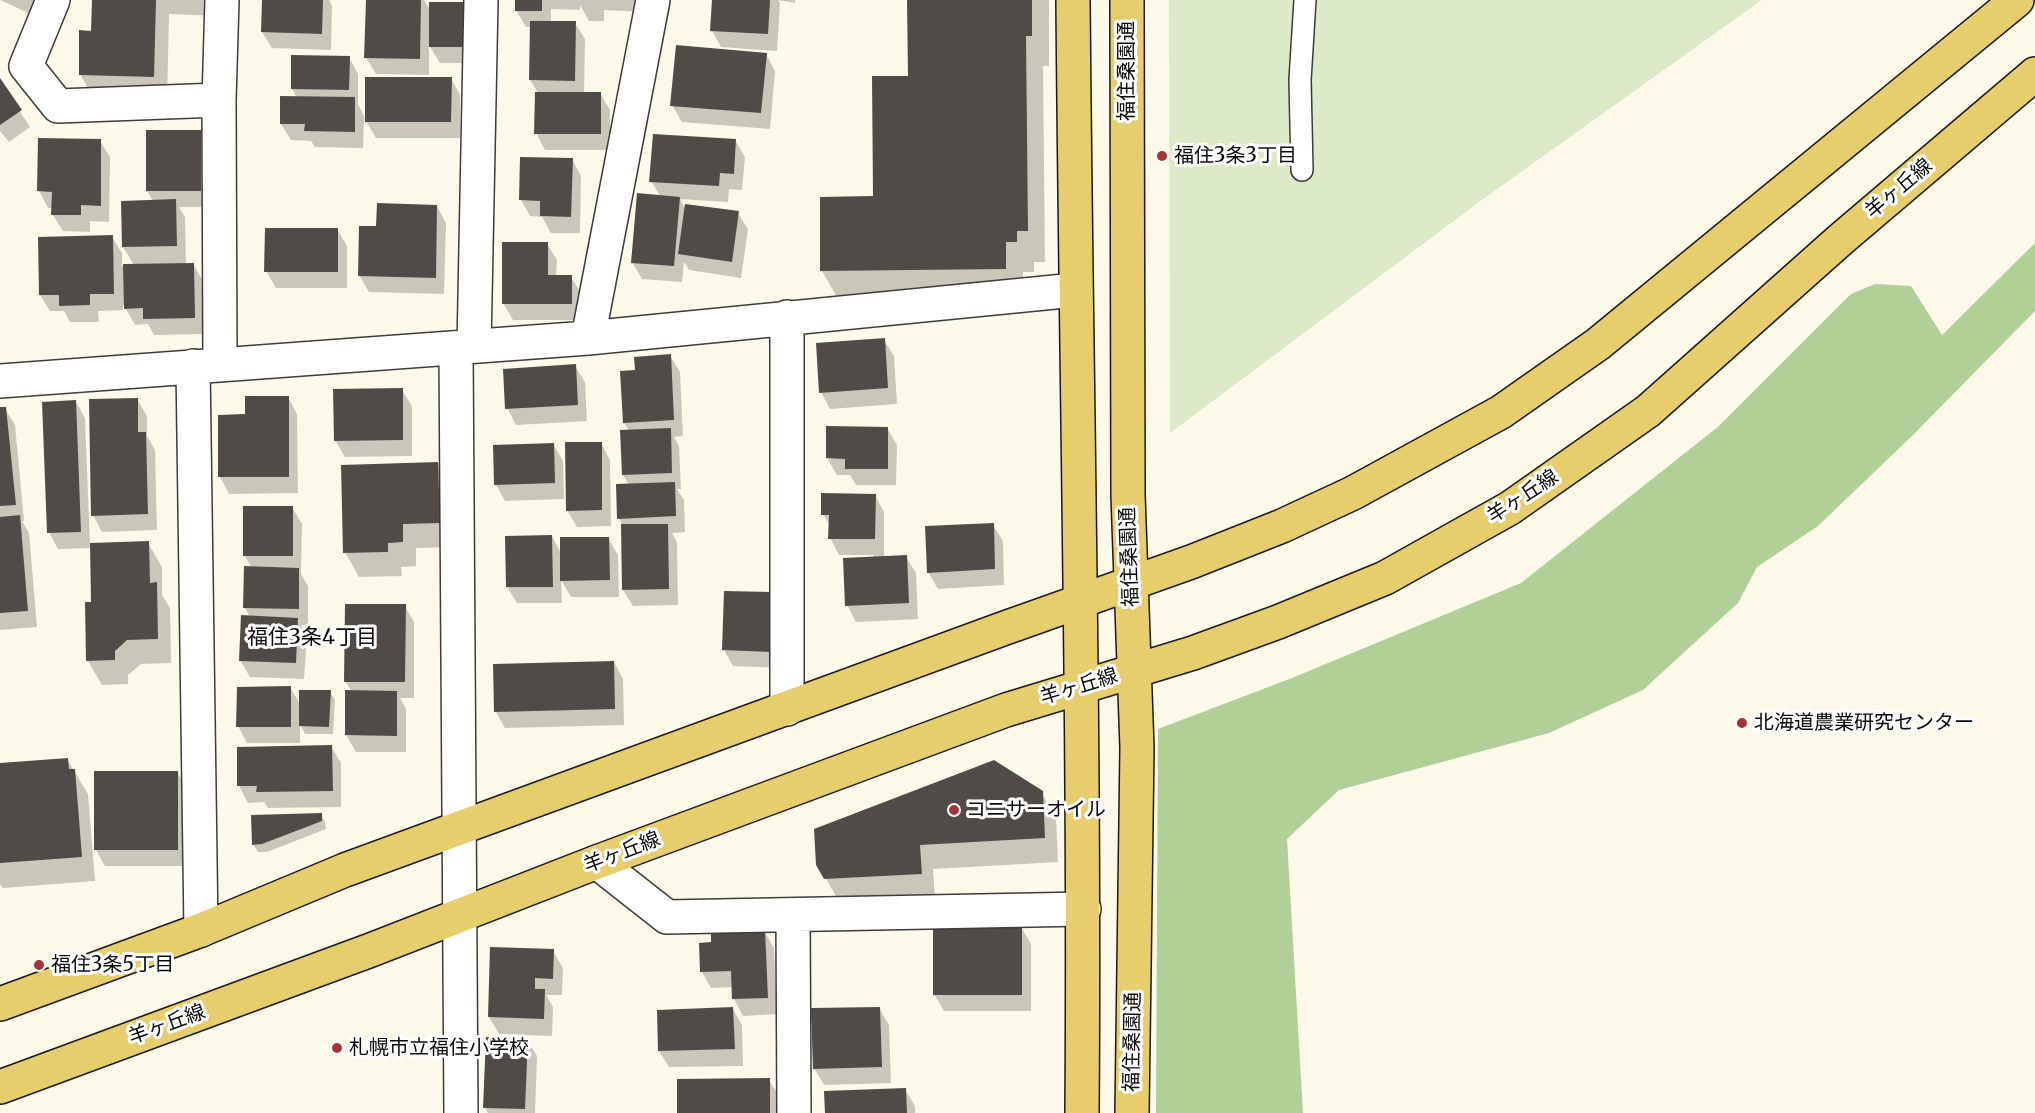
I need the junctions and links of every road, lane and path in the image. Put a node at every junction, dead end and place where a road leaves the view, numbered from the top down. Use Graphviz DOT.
graph roads {
  1 [pos="53,0"];
  2 [pos="222,0"];
  3 [pos="481,0"];
  4 [pos="653,0"];
  5 [pos="1073,0"];
  6 [pos="1127,0"];
  7 [pos="1305,0"];
  8 [pos="2017,0"];
  9 [pos="2035,74"];
  10 [pos="219,100"];
  11 [pos="1302,170"];
  12 [pos="1075,290"];
  13 [pos="787,317"];
  14 [pos="588,338"];
  15 [pos="465,347"];
  16 [pos="207,365"];
  17 [pos="0,381"];
  18 [pos="1131,583"];
  19 [pos="1080,602"];
  20 [pos="1134,670"];
  21 [pos="1082,686"];
  22 [pos="787,709"];
  23 [pos="458,830"];
  24 [pos="597,862"];
  25 [pos="1084,909"];
  26 [pos="793,916"];
  27 [pos="460,917"];
  28 [pos="201,930"];
  29 [pos="0,1004"];
  30 [pos="0,1087"];
  31 [pos="461,1113"];
  32 [pos="794,1113"];
  33 [pos="1082,1113"];
  34 [pos="1132,1113"];
  1 -- 10 [label="street"];
  2 -- 10 [label="street"];
  3 -- 15 [label="street"];
  4 -- 14 [label="street"];
  5 -- 12 [label="main road"];
  6 -- 18 [label="main road, 福住桑園通"];
  7 -- 11 [label="lane"];
  8 -- 18 [label="main road"];
  9 -- 20 [label="main road, 羊ヶ丘線"];
  10 -- 16 [label="street"];
  12 -- 13 [label="street"];
  12 -- 19 [label="main road"];
  13 -- 14 [label="street"];
  13 -- 22 [label="street"];
  14 -- 15 [label="street"];
  15 -- 16 [label="street"];
  15 -- 23 [label="street"];
  16 -- 17 [label="street"];
  16 -- 28 [label="street"];
  18 -- 19 [label="main road"];
  18 -- 20 [label="main road, 福住桑園通"];
  19 -- 21 [label="main road"];
  19 -- 22 [label="main road"];
  20 -- 21 [label="main road, 羊ヶ丘線"];
  20 -- 34 [label="main road, 福住桑園通"];
  21 -- 24 [label="main road, 羊ヶ丘線"];
  21 -- 25 [label="main road"];
  22 -- 23 [label="main road"];
  23 -- 27 [label="street"];
  23 -- 28 [label="main road"];
  24 -- 26 [label="street"];
  24 -- 27 [label="main road, 羊ヶ丘線"];
  25 -- 26 [label="street"];
  25 -- 33 [label="main road"];
  26 -- 32 [label="street"];
  27 -- 30 [label="main road, 羊ヶ丘線"];
  27 -- 31 [label="street"];
  28 -- 29 [label="main road"];
}
